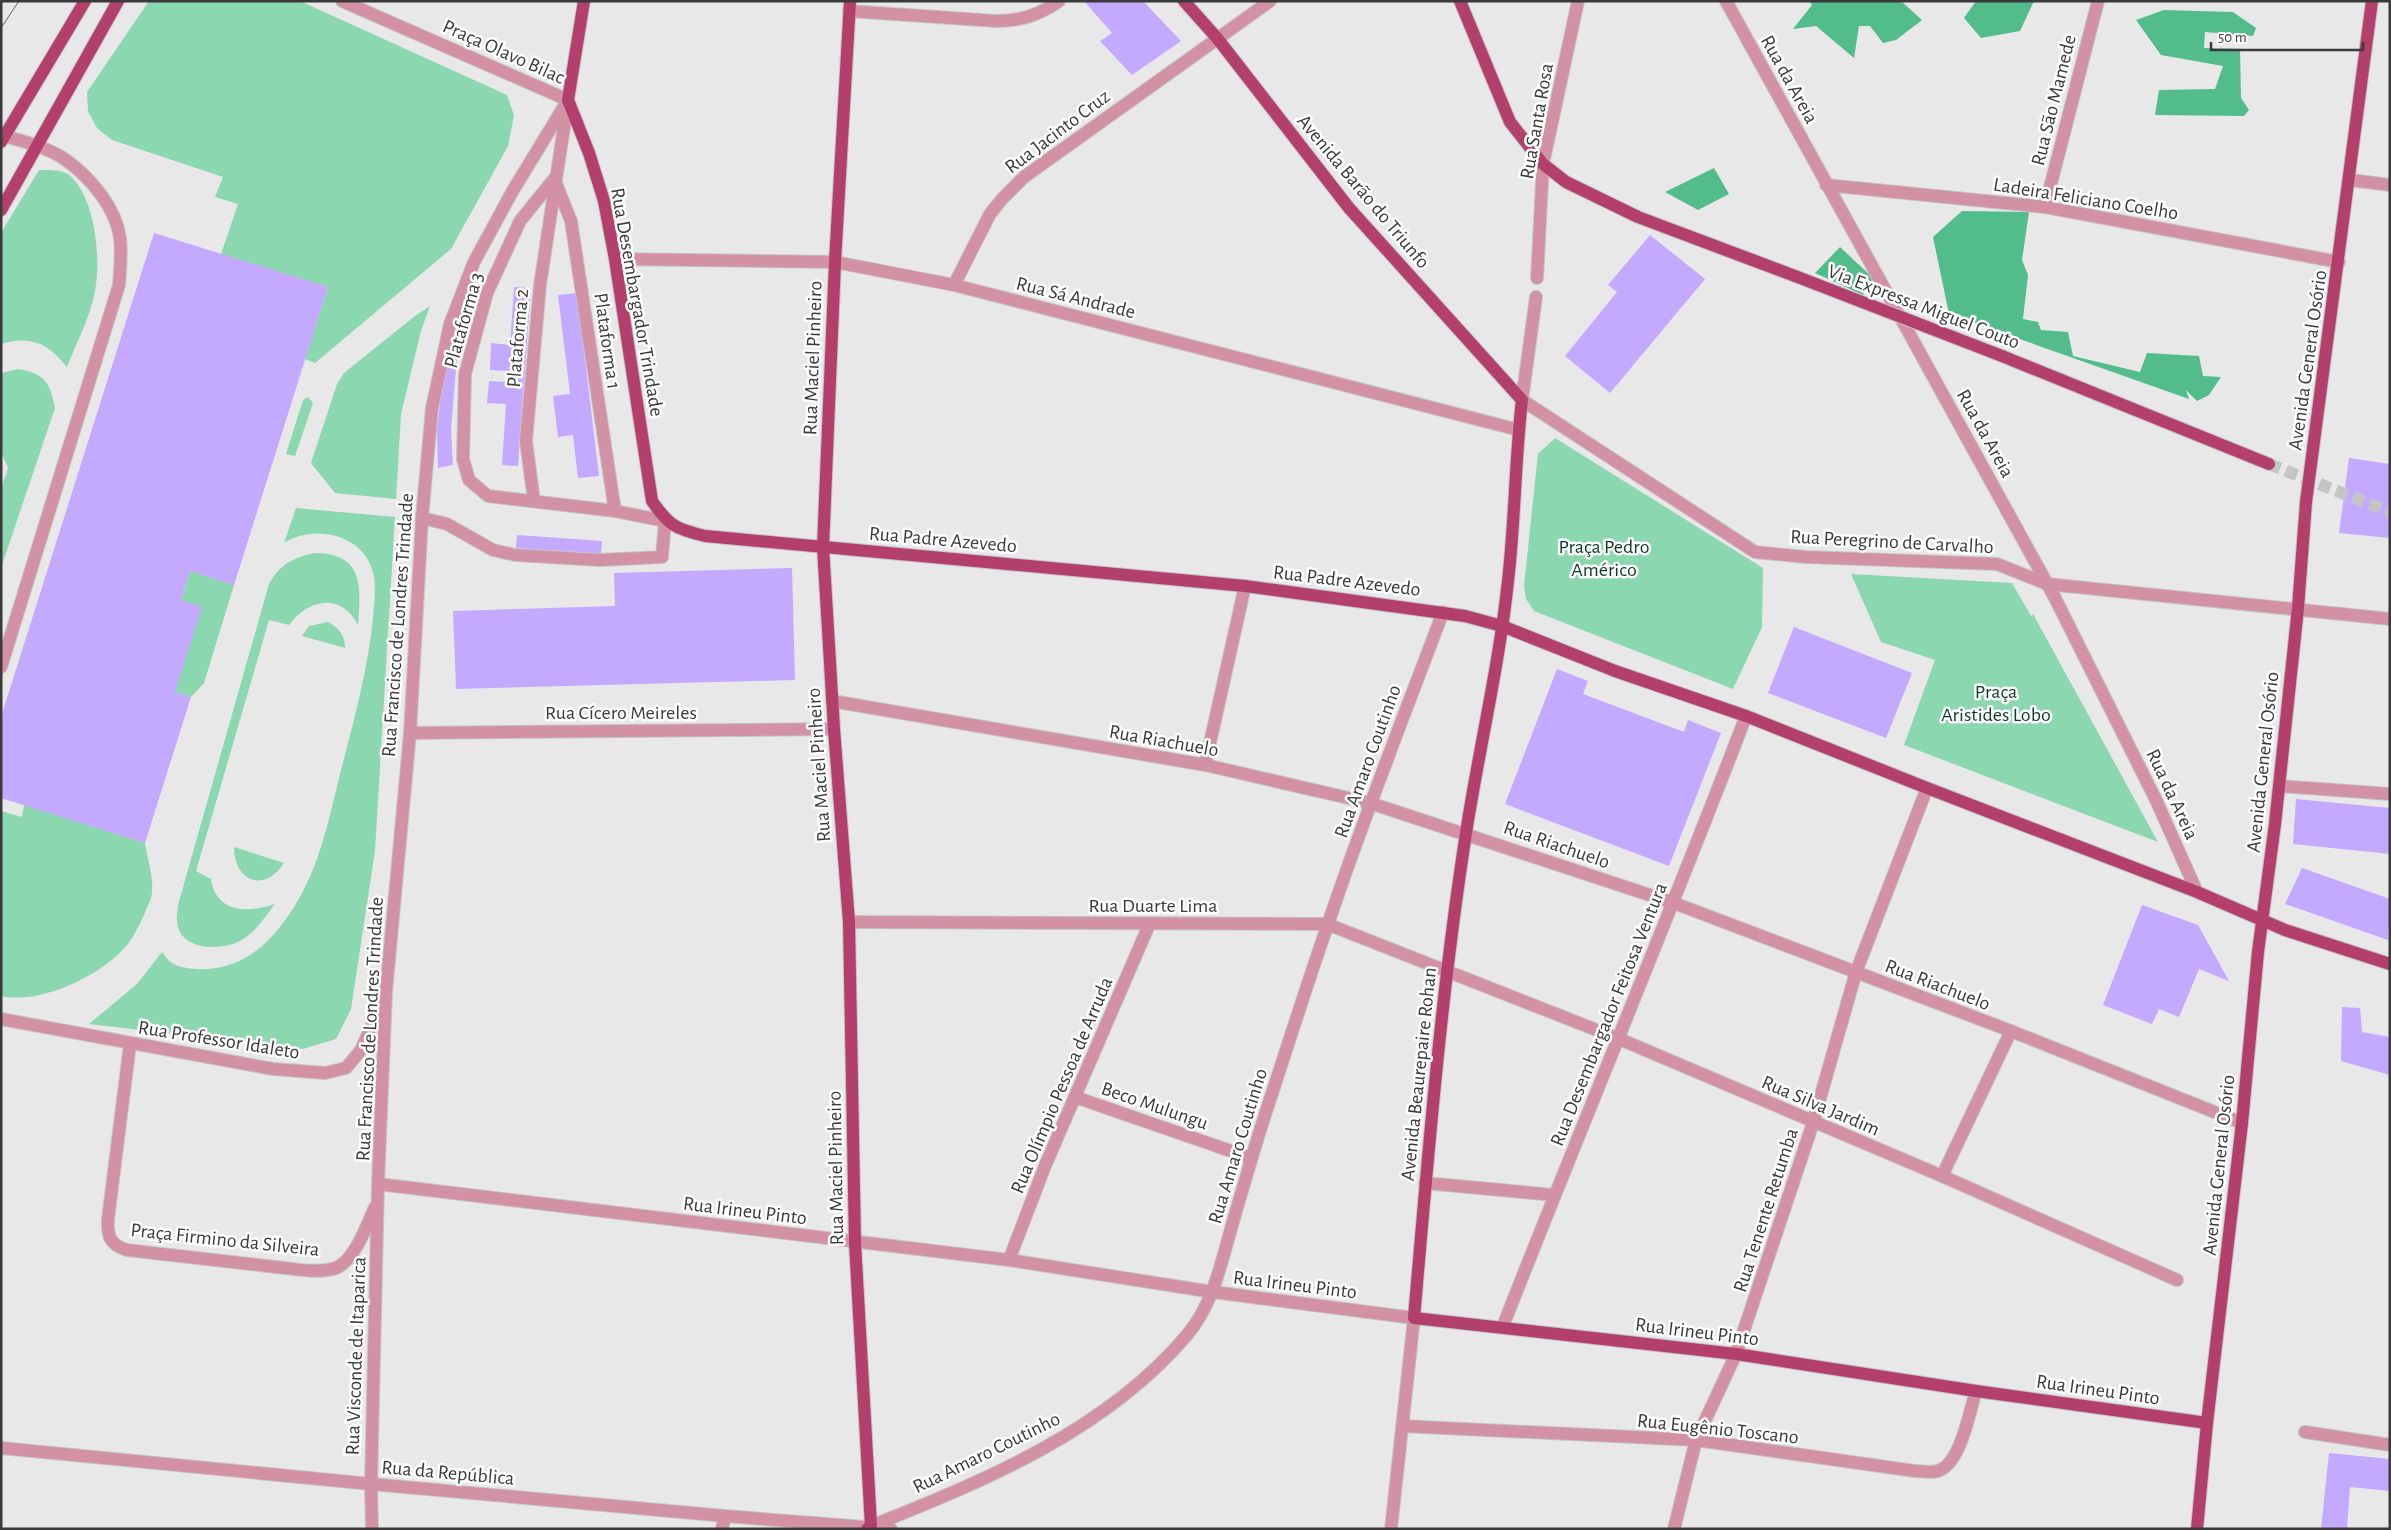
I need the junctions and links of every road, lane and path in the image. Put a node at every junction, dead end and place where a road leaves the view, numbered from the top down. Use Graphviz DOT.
graph roads {
  1 [pos="85,1"];
  2 [pos="118,1"];
  3 [pos="342,1"];
  4 [pos="584,1"];
  5 [pos="1059,1"];
  6 [pos="1184,1"];
  7 [pos="1270,1"];
  8 [pos="1460,1"];
  9 [pos="1578,1"];
  10 [pos="1726,1"];
  11 [pos="2098,1"];
  12 [pos="2372,1"];
  13 [pos="849,6"];
  14 [pos="1217,38"];
  15 [pos="568,100"];
  16 [pos="3,139"];
  17 [pos="38,146"];
  18 [pos="1543,164"];
  19 [pos="554,179"];
  20 [pos="2350,180"];
  21 [pos="1826,185"];
  22 [pos="2390,185"];
  23 [pos="2045,207"];
  24 [pos="1,210"];
  25 [pos="616,259"];
  26 [pos="834,262"];
  27 [pos="2339,262"];
  28 [pos="1538,278"];
  29 [pos="954,285"];
  30 [pos="1536,298"];
  31 [pos="1522,400"];
  32 [pos="1518,430"];
  33 [pos="2269,464"];
  34 [pos="534,501"];
  35 [pos="616,511"];
  36 [pos="422,518"];
  37 [pos="666,521"];
  38 [pos="823,547"];
  39 [pos="2047,584"];
  40 [pos="1245,586"];
  41 [pos="2298,608"];
  42 [pos="1443,612"];
  43 [pos="2390,619"];
  44 [pos="1502,626"];
  45 [pos="1,667"];
  46 [pos="832,701"];
  47 [pos="1746,716"];
  48 [pos="834,729"];
  49 [pos="410,733"];
  50 [pos="1205,765"];
  51 [pos="2279,786"];
  52 [pos="1927,788"];
  53 [pos="2390,794"];
  54 [pos="1370,803"];
  55 [pos="1466,833"];
  56 [pos="2197,892"];
  57 [pos="1674,903"];
  58 [pos="2262,920"];
  59 [pos="849,922"];
  60 [pos="1328,924"];
  61 [pos="1149,925"];
  62 [pos="2390,964"];
  63 [pos="1448,971"];
  64 [pos="1856,972"];
  65 [pos="386,992"];
  66 [pos="1,1019"];
  67 [pos="2011,1031"];
  68 [pos="1617,1038"];
  69 [pos="130,1044"];
  70 [pos="1075,1097"];
  71 [pos="1813,1123"];
  72 [pos="2242,1123"];
  73 [pos="1251,1158"];
  74 [pos="1942,1176"];
  75 [pos="1425,1183"];
  76 [pos="378,1184"];
  77 [pos="1554,1195"];
  78 [pos="378,1201"];
  79 [pos="855,1242"];
  80 [pos="1009,1260"];
  81 [pos="2177,1280"];
  82 [pos="1213,1292"];
  83 [pos="1414,1318"];
  84 [pos="1503,1326"];
  85 [pos="1736,1354"];
  86 [pos="1976,1391"];
  87 [pos="2206,1423"];
  88 [pos="1402,1426"];
  89 [pos="2305,1432"];
  90 [pos="1696,1440"];
  91 [pos="2390,1445"];
  92 [pos="1,1448"];
  93 [pos="371,1484"];
  94 [pos="723,1523"];
  95 [pos="869,1528"];
  96 [pos="372,1529"];
  97 [pos="892,1529"];
  98 [pos="1391,1529"];
  99 [pos="1674,1529"];
  100 [pos="2197,1529"];
  1 -- 16 [label="main road"];
  2 -- 17 [label="main road"];
  3 -- 15 [label="street, Praça Olavo Bilac"];
  4 -- 15 [label="main road"];
  5 -- 13 [label="street"];
  6 -- 14 [label="main road, Avenida Barão do Triunfo"];
  7 -- 14 [label="street, Rua Jacinto Cruz"];
  8 -- 18 [label="main road, Via Expressa Miguel Couto"];
  9 -- 18 [label="street, Rua Santa Rosa"];
  10 -- 21 [label="street, Rua da Areia"];
  11 -- 23 [label="street, Rua São Mamede"];
  12 -- 20 [label="main road, Avenida General Osório"];
  13 -- 26 [label="main road, Rua Maciel Pinheiro"];
  14 -- 29 [label="street, Rua Jacinto Cruz"];
  14 -- 31 [label="main road, Avenida Barão do Triunfo"];
  15 -- 19 [label="street, Plataforma 2"];
  15 -- 25 [label="main road, Rua Desembargador Trindade"];
  15 -- 36 [label="street, Rua Francisco de Londres Trindade"];
  16 -- 17 [label="street"];
  17 -- 24 [label="main road"];
  17 -- 45 [label="street"];
  18 -- 28 [label="street, Rua Santa Rosa"];
  18 -- 33 [label="main road, Via Expressa Miguel Couto, bridge"];
  19 -- 34 [label="street, Plataforma 2"];
  19 -- 34 [label="street, Plataforma 3"];
  19 -- 35 [label="street, Plataforma 1"];
  20 -- 22 [label="street"];
  20 -- 27 [label="main road, Avenida General Osório"];
  21 -- 23 [label="street, Ladeira Feliciano Coelho"];
  21 -- 39 [label="street, Rua da Areia"];
  23 -- 27 [label="street, Ladeira Feliciano Coelho"];
  25 -- 26 [label="street, Rua Sá Andrade"];
  25 -- 37 [label="main road, Rua Desembargador Trindade"];
  26 -- 29 [label="street, Rua Sá Andrade"];
  26 -- 38 [label="main road, Rua Maciel Pinheiro"];
  27 -- 41 [label="main road, Avenida General Osório"];
  29 -- 32 [label="street, Rua Sá Andrade"];
  30 -- 31 [label="street"];
  31 -- 32 [label="main road"];
  31 -- 39 [label="street, Rua Peregrino de Carvalho"];
  32 -- 44 [label="main road"];
  34 -- 35 [label="street"];
  35 -- 37 [label="street"];
  36 -- 37 [label="street"];
  36 -- 49 [label="street, Rua Francisco de Londres Trindade"];
  37 -- 38 [label="main road, Rua Padre Azevedo"];
  38 -- 40 [label="main road, Rua Padre Azevedo"];
  38 -- 46 [label="main road, Rua Maciel Pinheiro"];
  39 -- 41 [label="street, Rua Peregrino de Carvalho"];
  39 -- 56 [label="street, Rua da Areia"];
  40 -- 42 [label="main road, Rua Padre Azevedo"];
  40 -- 50 [label="street"];
  41 -- 43 [label="street, Rua Peregrino de Carvalho"];
  41 -- 51 [label="main road, Avenida General Osório"];
  42 -- 44 [label="main road, Rua Padre Azevedo"];
  42 -- 54 [label="street, Rua Amaro Coutinho"];
  44 -- 47 [label="main road"];
  44 -- 55 [label="main road, Avenida Beaurepaire Rohan"];
  46 -- 48 [label="main road, Rua Maciel Pinheiro"];
  46 -- 50 [label="street, Rua Riachuelo"];
  47 -- 52 [label="main road"];
  47 -- 57 [label="street, Rua Desembargador Feitosa Ventura"];
  48 -- 49 [label="street, Rua Cícero Meireles"];
  48 -- 59 [label="main road, Rua Maciel Pinheiro"];
  49 -- 65 [label="street, Rua Francisco de Londres Trindade"];
  50 -- 54 [label="street, Rua Riachuelo"];
  51 -- 53 [label="street"];
  51 -- 58 [label="main road, Avenida General Osório"];
  52 -- 56 [label="main road"];
  52 -- 64 [label="street, Rua Tenente Retumba"];
  54 -- 55 [label="street, Rua Riachuelo"];
  54 -- 60 [label="street, Rua Amaro Coutinho"];
  55 -- 57 [label="street, Rua Riachuelo"];
  55 -- 63 [label="main road, Avenida Beaurepaire Rohan"];
  56 -- 58 [label="main road"];
  57 -- 64 [label="street, Rua Riachuelo"];
  57 -- 68 [label="street, Rua Desembargador Feitosa Ventura"];
  58 -- 62 [label="main road"];
  58 -- 72 [label="main road, Avenida General Osório"];
  59 -- 61 [label="street, Rua Duarte Lima"];
  59 -- 79 [label="main road, Rua Maciel Pinheiro"];
  60 -- 61 [label="street, Rua Duarte Lima"];
  60 -- 63 [label="street, Rua Duarte Lima"];
  60 -- 73 [label="street, Rua Amaro Coutinho"];
  61 -- 70 [label="street, Rua Olímpio Pessoa de Arruda"];
  63 -- 68 [label="street, Rua Silva Jardim"];
  63 -- 75 [label="main road, Avenida Beaurepaire Rohan"];
  64 -- 67 [label="street, Rua Riachuelo"];
  64 -- 71 [label="street, Rua Tenente Retumba"];
  65 -- 69 [label="street, Rua Professor Idaleto"];
  65 -- 76 [label="street, Rua Francisco de Londres Trindade"];
  66 -- 69 [label="street, Rua Professor Idaleto"];
  67 -- 72 [label="street, Rua Riachuelo"];
  67 -- 74 [label="street"];
  68 -- 71 [label="street, Rua Silva Jardim"];
  68 -- 77 [label="street, Rua Desembargador Feitosa Ventura"];
  69 -- 78 [label="street, Praça Firmino da Silveira"];
  70 -- 73 [label="street, Beco Mulungu"];
  70 -- 80 [label="street, Rua Olímpio Pessoa de Arruda"];
  71 -- 74 [label="street, Rua Silva Jardim"];
  71 -- 85 [label="street, Rua Tenente Retumba"];
  72 -- 87 [label="main road, Avenida General Osório"];
  73 -- 82 [label="street, Rua Amaro Coutinho"];
  74 -- 81 [label="street, Rua Silva Jardim"];
  75 -- 77 [label="street"];
  75 -- 83 [label="main road, Avenida Beaurepaire Rohan"];
  76 -- 78 [label="street, Rua Visconde de Itaparica"];
  76 -- 79 [label="street, Rua Irineu Pinto"];
  77 -- 84 [label="street, Rua Desembargador Feitosa Ventura"];
  78 -- 93 [label="street, Rua Visconde de Itaparica"];
  79 -- 80 [label="street, Rua Irineu Pinto"];
  79 -- 95 [label="main road, Rua Maciel Pinheiro"];
  80 -- 82 [label="street, Rua Irineu Pinto"];
  82 -- 83 [label="street, Rua Irineu Pinto"];
  82 -- 95 [label="street, Rua Amaro Coutinho"];
  83 -- 84 [label="main road, Rua Irineu Pinto"];
  83 -- 88 [label="street, Avenida Beaurepaire Rohan"];
  84 -- 85 [label="main road, Rua Irineu Pinto"];
  85 -- 86 [label="main road, Rua Irineu Pinto"];
  85 -- 90 [label="street, Rua Tenente Retumba"];
  86 -- 87 [label="main road, Rua Irineu Pinto"];
  86 -- 90 [label="street, Rua Eugênio Toscano"];
  87 -- 100 [label="main road, Avenida General Osório"];
  88 -- 90 [label="street, Rua Eugênio Toscano"];
  88 -- 98 [label="street, Avenida Beaurepaire Rohan"];
  89 -- 91 [label="street"];
  90 -- 99 [label="street, Rua Tenente Retumba"];
  92 -- 93 [label="street, Rua da República"];
  93 -- 94 [label="street, Rua da República"];
  93 -- 96 [label="street, Rua Visconde de Itaparica"];
  94 -- 95 [label="street, Rua da República"];
  95 -- 97 [label="street, Rua da República"];
}
